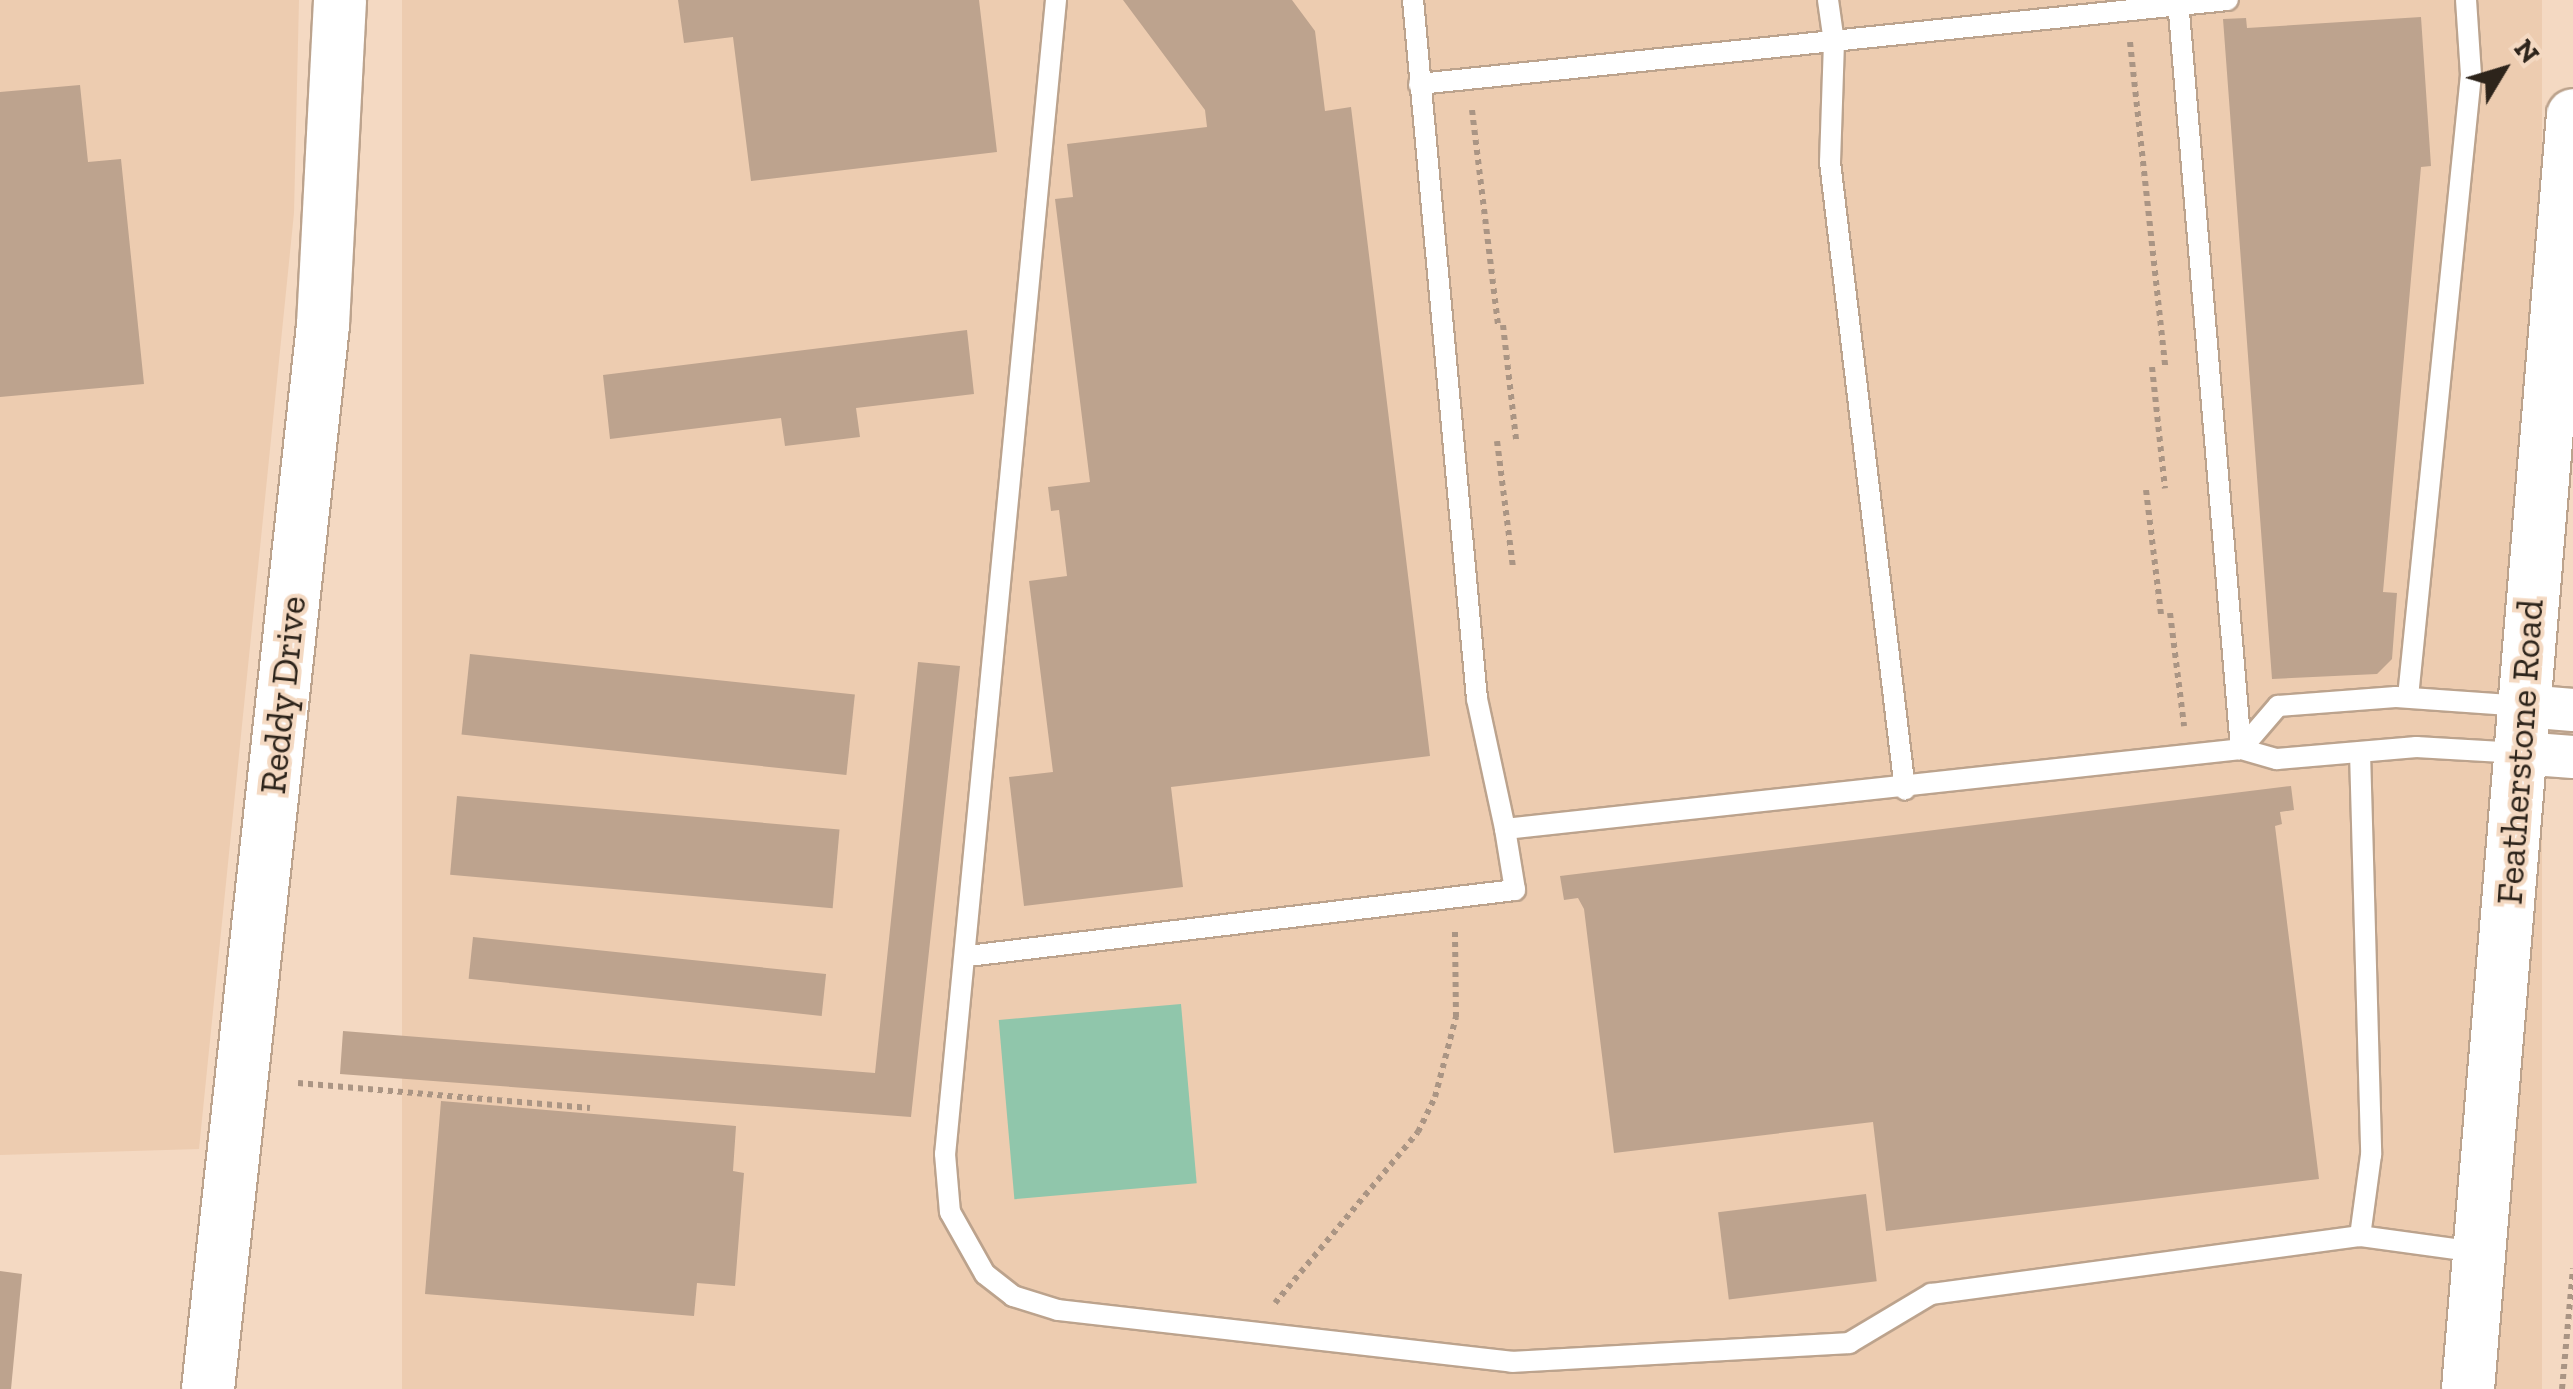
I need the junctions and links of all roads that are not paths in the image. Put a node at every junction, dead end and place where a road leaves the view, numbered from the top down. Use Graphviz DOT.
graph roads {
  1 [pos="340,0"];
  2 [pos="1056,0"];
  3 [pos="1412,0"];
  4 [pos="1828,0"];
  5 [pos="2228,0"];
  6 [pos="2466,0"];
  7 [pos="2178,2"];
  8 [pos="1834,42"];
  9 [pos="1419,84"];
  10 [pos="2573,115"];
  11 [pos="2408,697"];
  12 [pos="2539,723"];
  13 [pos="2242,748"];
  14 [pos="2360,752"];
  15 [pos="2573,757"];
  16 [pos="1905,790"];
  17 [pos="1504,829"];
  18 [pos="968,956"];
  19 [pos="2360,1236"];
  20 [pos="2479,1252"];
  21 [pos="208,1389"];
  22 [pos="2468,1389"];
  1 -- 21 [label="street, Reddy Drive"];
  2 -- 18 [label="lane"];
  3 -- 9 [label="lane"];
  4 -- 8 [label="lane"];
  5 -- 7 [label="lane"];
  6 -- 11 [label="lane"];
  7 -- 8 [label="lane"];
  7 -- 13 [label="lane"];
  8 -- 9 [label="lane"];
  8 -- 16 [label="lane"];
  9 -- 17 [label="lane"];
  10 -- 12 [label="street, Featherstone Road"];
  11 -- 12 [label="lane"];
  11 -- 13 [label="lane"];
  12 -- 14 [label="lane"];
  12 -- 15 [label="street"];
  12 -- 20 [label="street, Featherstone Road"];
  13 -- 14 [label="lane"];
  13 -- 16 [label="lane"];
  14 -- 19 [label="lane"];
  16 -- 17 [label="lane"];
  17 -- 18 [label="lane"];
  18 -- 19 [label="lane"];
  19 -- 20 [label="lane"];
  20 -- 22 [label="street, Featherstone Road"];
}
